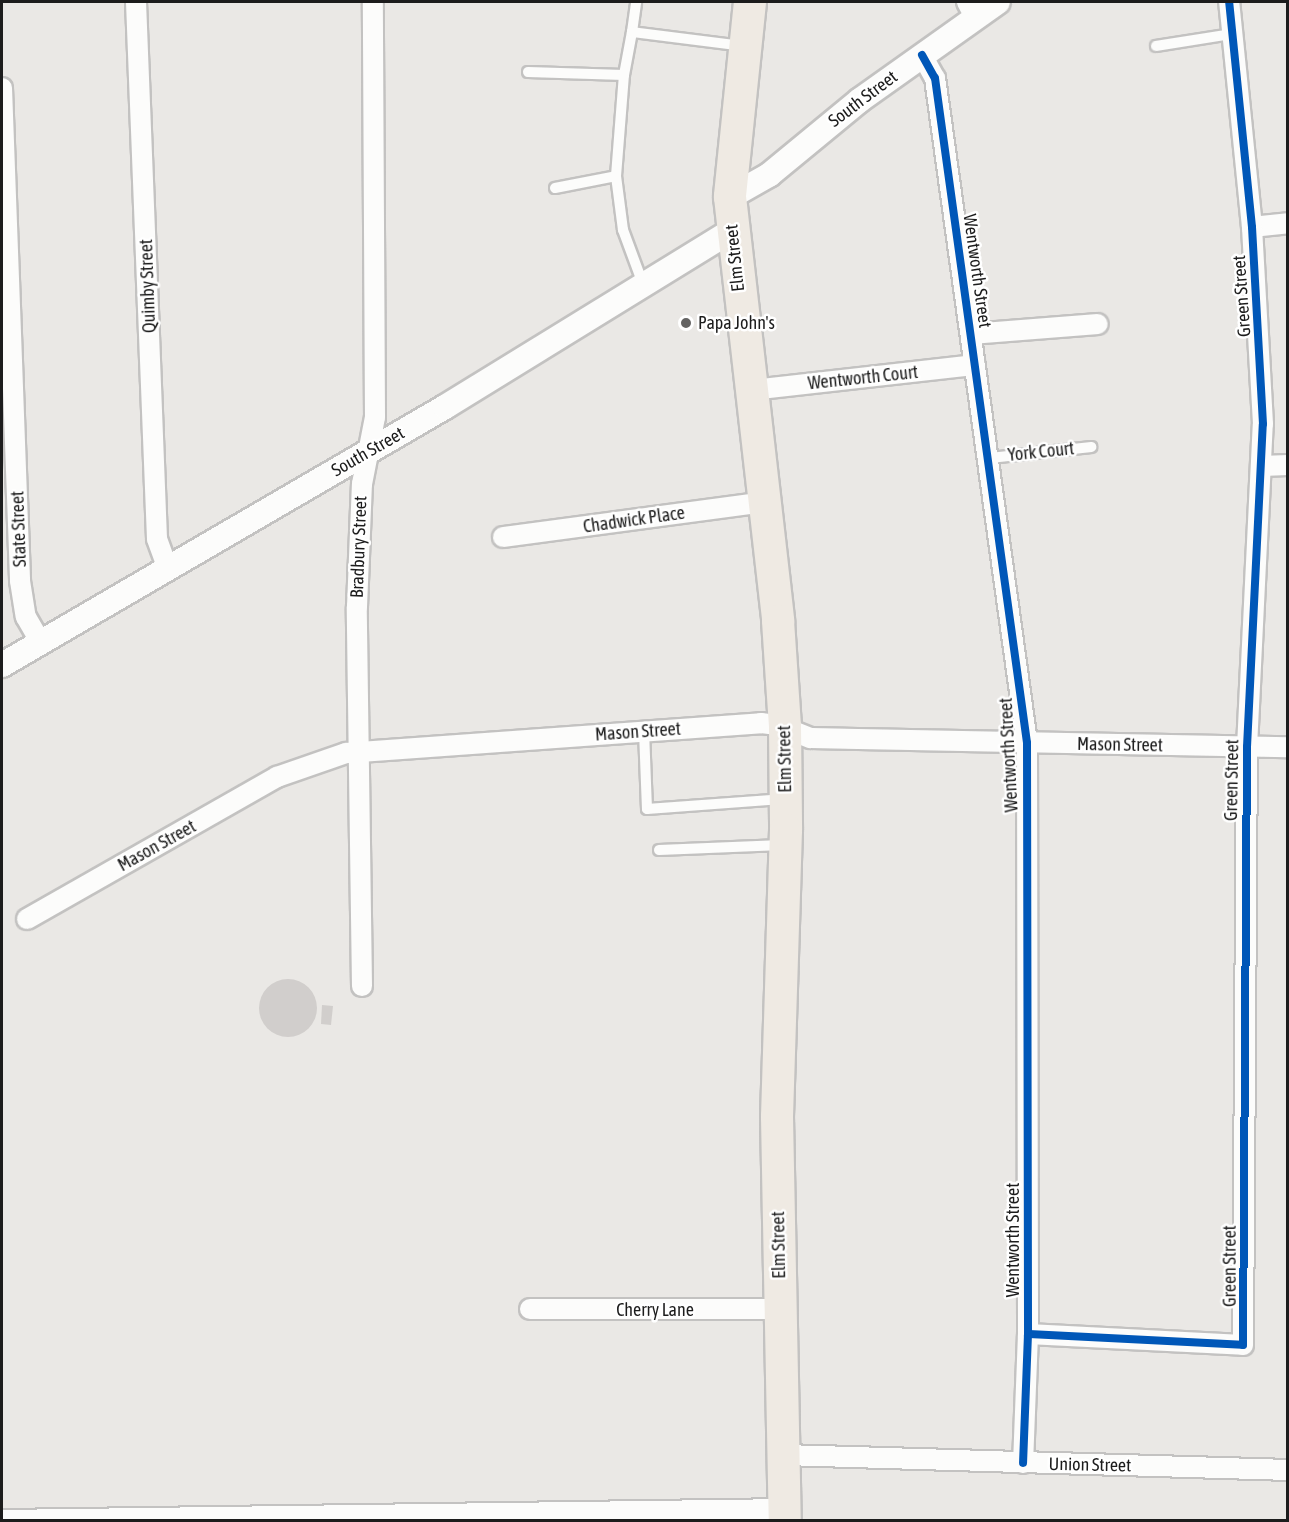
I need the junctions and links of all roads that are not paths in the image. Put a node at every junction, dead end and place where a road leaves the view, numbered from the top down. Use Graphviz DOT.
graph roads {
  1 [pos="136,2"];
  2 [pos="373,2"];
  3 [pos="636,2"];
  4 [pos="750,2"];
  5 [pos="998,2"];
  6 [pos="1229,2"];
  7 [pos="971,9"];
  8 [pos="632,32"];
  9 [pos="1232,34"];
  10 [pos="745,46"];
  11 [pos="1156,46"];
  12 [pos="922,55"];
  13 [pos="528,72"];
  14 [pos="624,75"];
  15 [pos="2,88"];
  16 [pos="2,96"];
  17 [pos="616,177"];
  18 [pos="555,188"];
  19 [pos="730,197"];
  20 [pos="1287,223"];
  21 [pos="1252,227"];
  22 [pos="730,231"];
  23 [pos="643,284"];
  24 [pos="1098,324"];
  25 [pos="971,334"];
  26 [pos="975,365"];
  27 [pos="752,390"];
  28 [pos="1091,447"];
  29 [pos="370,450"];
  30 [pos="990,458"];
  31 [pos="1287,465"];
  32 [pos="1262,466"];
  33 [pos="764,502"];
  34 [pos="503,537"];
  35 [pos="168,569"];
  36 [pos="40,641"];
  37 [pos="2,665"];
  38 [pos="785,727"];
  39 [pos="644,731"];
  40 [pos="1027,743"];
  41 [pos="1247,747"];
  42 [pos="1287,747"];
  43 [pos="361,752"];
  44 [pos="786,799"];
  45 [pos="786,845"];
  46 [pos="659,850"];
  47 [pos="27,919"];
  48 [pos="362,986"];
  49 [pos="530,1309"];
  50 [pos="779,1309"];
  51 [pos="1028,1335"];
  52 [pos="784,1455"];
  53 [pos="1023,1463"];
  54 [pos="1287,1470"];
  55 [pos="785,1515"];
  56 [pos="2,1520"];
  1 -- 35 [label="street, Quimby Street"];
  2 -- 29 [label="street, Bradbury Street"];
  3 -- 8 [label="lane"];
  4 -- 10 [label="main road, Elm Street"];
  5 -- 7 [label="street, South Street"];
  6 -- 9 [label="street, Green Street"];
  7 -- 12 [label="street, South Street"];
  8 -- 10 [label="lane"];
  8 -- 14 [label="lane"];
  9 -- 11 [label="lane"];
  9 -- 21 [label="street, Green Street"];
  10 -- 19 [label="main road, Elm Street"];
  12 -- 19 [label="street, South Street"];
  12 -- 25 [label="street, Wentworth Street"];
  13 -- 14 [label="lane"];
  14 -- 17 [label="lane"];
  15 -- 16 [label="street, State Street"];
  16 -- 36 [label="street, State Street"];
  17 -- 18 [label="lane"];
  17 -- 23 [label="lane"];
  19 -- 22 [label="main road, Elm Street"];
  20 -- 21 [label="street"];
  21 -- 32 [label="street, Green Street"];
  22 -- 23 [label="street, South Street"];
  22 -- 27 [label="main road, Elm Street"];
  23 -- 29 [label="street, South Street"];
  24 -- 25 [label="street"];
  25 -- 26 [label="street, Wentworth Street"];
  26 -- 27 [label="street, Wentworth Court"];
  26 -- 30 [label="street, Wentworth Street"];
  27 -- 33 [label="main road, Elm Street"];
  28 -- 30 [label="lane, York Court"];
  29 -- 35 [label="street, South Street"];
  29 -- 43 [label="street, Bradbury Street"];
  30 -- 40 [label="street, Wentworth Street"];
  31 -- 32 [label="street"];
  32 -- 41 [label="street, Green Street"];
  33 -- 34 [label="street, Chadwick Place"];
  33 -- 38 [label="main road, Elm Street"];
  35 -- 36 [label="street, South Street"];
  36 -- 37 [label="street, South Street"];
  38 -- 39 [label="street, Mason Street"];
  38 -- 40 [label="street, Mason Street"];
  38 -- 44 [label="main road, Elm Street"];
  39 -- 43 [label="street, Mason Street"];
  39 -- 44 [label="lane"];
  40 -- 41 [label="street, Mason Street"];
  40 -- 51 [label="street, Wentworth Street"];
  41 -- 42 [label="street, Mason Street"];
  41 -- 51 [label="street, Green Street"];
  43 -- 47 [label="street, Mason Street"];
  43 -- 48 [label="street, Bradbury Street"];
  44 -- 45 [label="main road, Elm Street"];
  45 -- 46 [label="lane"];
  45 -- 50 [label="main road, Elm Street"];
  49 -- 50 [label="street, Cherry Lane"];
  50 -- 52 [label="main road, Elm Street"];
  51 -- 53 [label="street, Wentworth Street"];
  52 -- 53 [label="street, Union Street"];
  52 -- 55 [label="main road, Elm Street"];
  53 -- 54 [label="street, Union Street"];
  55 -- 56 [label="street"];
}
